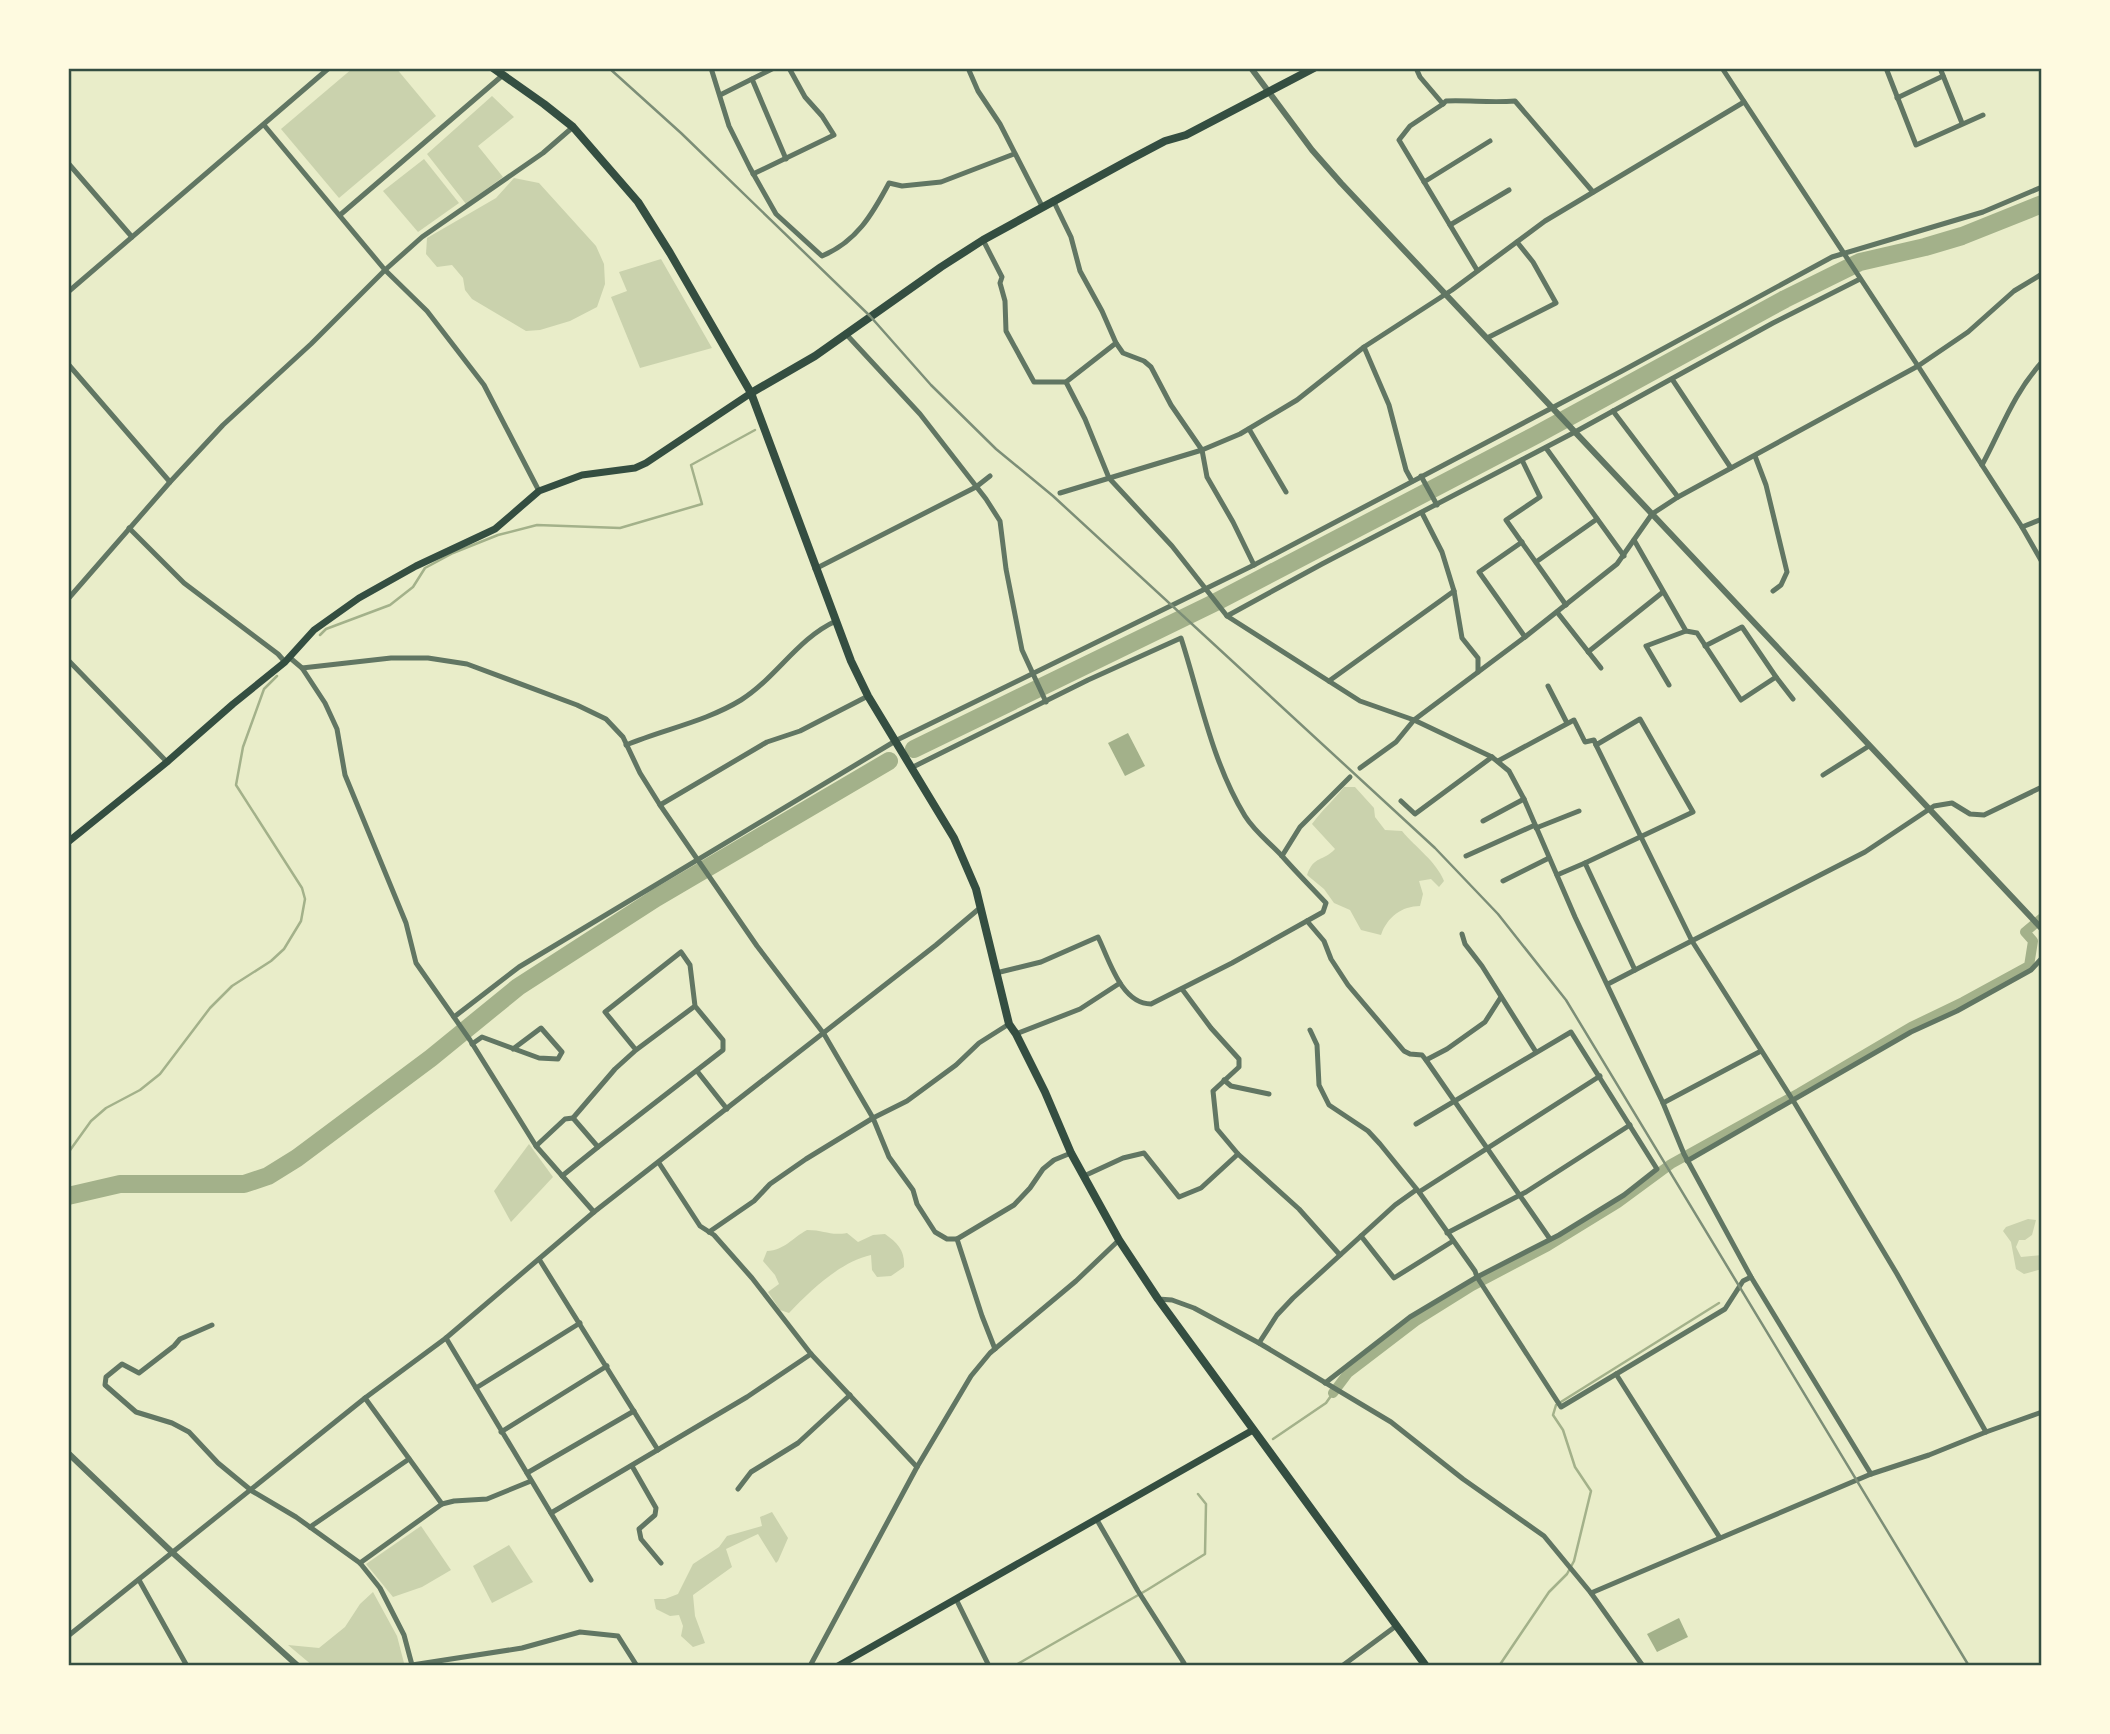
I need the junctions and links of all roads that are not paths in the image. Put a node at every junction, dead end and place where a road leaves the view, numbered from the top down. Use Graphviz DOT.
graph roads {
  1 [pos="330,68"];
  2 [pos="493,68"];
  3 [pos="711,68"];
  4 [pos="774,68"];
  5 [pos="789,68"];
  6 [pos="968,68"];
  7 [pos="1251,68"];
  8 [pos="1416,68"];
  9 [pos="1722,68"];
  10 [pos="1886,68"];
  11 [pos="1940,68"];
  12 [pos="1310,69"];
  13 [pos="503,75"];
  14 [pos="1943,76"];
  15 [pos="752,79"];
  16 [pos="1268,92"];
  17 [pos="720,94"];
  18 [pos="1897,98"];
  19 [pos="1744,102"];
  20 [pos="1443,104"];
  21 [pos="1983,115"];
  22 [pos="1962,123"];
  23 [pos="264,124"];
  24 [pos="572,127"];
  25 [pos="1490,141"];
  26 [pos="1014,154"];
  27 [pos="786,159"];
  28 [pos="68,163"];
  29 [pos="753,174"];
  30 [pos="1424,182"];
  31 [pos="2042,187"];
  32 [pos="1509,190"];
  33 [pos="1592,192"];
  34 [pos="1054,200"];
  35 [pos="1042,206"];
  36 [pos="340,215"];
  37 [pos="1450,225"];
  38 [pos="132,237"];
  39 [pos="982,240"];
  40 [pos="1517,242"];
  41 [pos="1842,253"];
  42 [pos="385,270"];
  43 [pos="1477,270"];
  44 [pos="2042,274"];
  45 [pos="1860,279"];
  46 [pos="68,292"];
  47 [pos="1445,293"];
  48 [pos="846,334"];
  49 [pos="1487,338"];
  50 [pos="1116,343"];
  51 [pos="1364,347"];
  52 [pos="2042,362"];
  53 [pos="68,365"];
  54 [pos="1918,366"];
  55 [pos="1672,379"];
  56 [pos="1066,382"];
  57 [pos="751,393"];
  58 [pos="1551,408"];
  59 [pos="1613,411"];
  60 [pos="1249,429"];
  61 [pos="1575,432"];
  62 [pos="1546,448"];
  63 [pos="1202,450"];
  64 [pos="1755,456"];
  65 [pos="1521,460"];
  66 [pos="1982,465"];
  67 [pos="1731,468"];
  68 [pos="990,476"];
  69 [pos="1421,476"];
  70 [pos="1109,478"];
  71 [pos="1412,481"];
  72 [pos="170,482"];
  73 [pos="976,486"];
  74 [pos="539,491"];
  75 [pos="1286,492"];
  76 [pos="1060,493"];
  77 [pos="1678,497"];
  78 [pos="1437,505"];
  79 [pos="1422,513"];
  80 [pos="1652,514"];
  81 [pos="1597,519"];
  82 [pos="2042,519"];
  83 [pos="2022,527"];
  84 [pos="129,528"];
  85 [pos="1634,540"];
  86 [pos="1522,542"];
  87 [pos="1623,556"];
  88 [pos="1536,562"];
  89 [pos="2042,562"];
  90 [pos="1254,565"];
  91 [pos="816,569"];
  92 [pos="1208,590"];
  93 [pos="1454,590"];
  94 [pos="1773,591"];
  95 [pos="1663,592"];
  96 [pos="68,598"];
  97 [pos="1566,605"];
  98 [pos="1557,612"];
  99 [pos="1226,614"];
  100 [pos="1750,619"];
  101 [pos="836,621"];
  102 [pos="1742,627"];
  103 [pos="1686,631"];
  104 [pos="1525,637"];
  105 [pos="1705,646"];
  106 [pos="1588,652"];
  107 [pos="287,659"];
  108 [pos="68,660"];
  109 [pos="302,668"];
  110 [pos="1601,668"];
  111 [pos="1478,672"];
  112 [pos="1033,675"];
  113 [pos="1776,677"];
  114 [pos="1329,681"];
  115 [pos="1669,685"];
  116 [pos="1548,686"];
  117 [pos="869,696"];
  118 [pos="1793,699"];
  119 [pos="1046,702"];
  120 [pos="1414,720"];
  121 [pos="1567,723"];
  122 [pos="897,740"];
  123 [pos="626,746"];
  124 [pos="1596,746"];
  125 [pos="1869,746"];
  126 [pos="1495,759"];
  127 [pos="167,762"];
  128 [pos="913,767"];
  129 [pos="1360,768"];
  130 [pos="1823,775"];
  131 [pos="1350,777"];
  132 [pos="2042,787"];
  133 [pos="1524,799"];
  134 [pos="1401,802"];
  135 [pos="660,805"];
  136 [pos="1929,810"];
  137 [pos="1579,811"];
  138 [pos="1483,821"];
  139 [pos="1536,827"];
  140 [pos="1641,837"];
  141 [pos="68,842"];
  142 [pos="1282,856"];
  143 [pos="1466,856"];
  144 [pos="1549,858"];
  145 [pos="698,860"];
  146 [pos="1585,863"];
  147 [pos="1556,875"];
  148 [pos="1503,881"];
  149 [pos="981,907"];
  150 [pos="1307,921"];
  151 [pos="2040,928"];
  152 [pos="1462,934"];
  153 [pos="1692,941"];
  154 [pos="2042,958"];
  155 [pos="1635,970"];
  156 [pos="996,973"];
  157 [pos="1120,983"];
  158 [pos="1608,984"];
  159 [pos="1182,989"];
  160 [pos="1501,998"];
  161 [pos="695,1006"];
  162 [pos="456,1020"];
  163 [pos="1009,1024"];
  164 [pos="1310,1030"];
  165 [pos="824,1034"];
  166 [pos="1016,1034"];
  167 [pos="471,1042"];
  168 [pos="513,1049"];
  169 [pos="636,1051"];
  170 [pos="1761,1051"];
  171 [pos="1536,1052"];
  172 [pos="1426,1060"];
  173 [pos="696,1071"];
  174 [pos="1600,1076"];
  175 [pos="1224,1080"];
  176 [pos="1269,1094"];
  177 [pos="1455,1100"];
  178 [pos="1794,1101"];
  179 [pos="1662,1103"];
  180 [pos="727,1108"];
  181 [pos="573,1118"];
  182 [pos="873,1118"];
  183 [pos="1416,1124"];
  184 [pos="1630,1125"];
  185 [pos="536,1146"];
  186 [pos="598,1147"];
  187 [pos="1487,1147"];
  188 [pos="1071,1153"];
  189 [pos="1238,1154"];
  190 [pos="1688,1161"];
  191 [pos="659,1163"];
  192 [pos="562,1176"];
  193 [pos="1084,1177"];
  194 [pos="1418,1191"];
  195 [pos="1520,1194"];
  196 [pos="594,1212"];
  197 [pos="709,1232"];
  198 [pos="1447,1233"];
  199 [pos="1362,1236"];
  200 [pos="957,1239"];
  201 [pos="1550,1239"];
  202 [pos="1119,1240"];
  203 [pos="1453,1241"];
  204 [pos="1340,1255"];
  205 [pos="539,1259"];
  206 [pos="1477,1277"];
  207 [pos="1751,1277"];
  208 [pos="1158,1299"];
  209 [pos="580,1323"];
  210 [pos="212,1325"];
  211 [pos="446,1338"];
  212 [pos="1259,1343"];
  213 [pos="995,1349"];
  214 [pos="811,1354"];
  215 [pos="607,1366"];
  216 [pos="1616,1374"];
  217 [pos="1325,1383"];
  218 [pos="476,1388"];
  219 [pos="850,1395"];
  220 [pos="365,1398"];
  221 [pos="634,1410"];
  222 [pos="2042,1412"];
  223 [pos="1253,1430"];
  224 [pos="501,1432"];
  225 [pos="1986,1432"];
  226 [pos="658,1450"];
  227 [pos="68,1453"];
  228 [pos="409,1459"];
  229 [pos="632,1466"];
  230 [pos="918,1467"];
  231 [pos="527,1474"];
  232 [pos="1871,1474"];
  233 [pos="531,1480"];
  234 [pos="738,1489"];
  235 [pos="251,1491"];
  236 [pos="442,1504"];
  237 [pos="551,1513"];
  238 [pos="1097,1520"];
  239 [pos="310,1527"];
  240 [pos="1720,1538"];
  241 [pos="174,1554"];
  242 [pos="360,1563"];
  243 [pos="661,1563"];
  244 [pos="139,1580"];
  245 [pos="591,1580"];
  246 [pos="1591,1593"];
  247 [pos="956,1599"];
  248 [pos="1396,1626"];
  249 [pos="68,1636"];
  250 [pos="412,1665"];
  251 [pos="187,1666"];
  252 [pos="298,1666"];
  253 [pos="637,1666"];
  254 [pos="810,1666"];
  255 [pos="838,1666"];
  256 [pos="989,1666"];
  257 [pos="1180,1666"];
  258 [pos="1342,1666"];
  259 [pos="1426,1666"];
  260 [pos="1643,1666"];
  1 -- 23 [label="street"];
  2 -- 13 [label="main road"];
  3 -- 17 [label="street"];
  4 -- 15 [label="street"];
  5 -- 27 [label="street"];
  6 -- 26 [label="street"];
  7 -- 16 [label="street"];
  8 -- 20 [label="street"];
  9 -- 19 [label="street"];
  10 -- 18 [label="street"];
  11 -- 14 [label="street"];
  12 -- 16 [label="main road"];
  13 -- 24 [label="main road"];
  13 -- 36 [label="street"];
  14 -- 18 [label="street"];
  14 -- 22 [label="street"];
  15 -- 17 [label="street"];
  15 -- 27 [label="street"];
  16 -- 34 [label="main road"];
  16 -- 47 [label="street"];
  17 -- 29 [label="street"];
  18 -- 22 [label="street"];
  19 -- 33 [label="street"];
  19 -- 41 [label="street"];
  20 -- 30 [label="street"];
  20 -- 33 [label="street"];
  21 -- 22 [label="street"];
  23 -- 36 [label="street"];
  23 -- 38 [label="street"];
  24 -- 42 [label="street"];
  24 -- 57 [label="main road"];
  25 -- 30 [label="street"];
  26 -- 29 [label="street"];
  26 -- 35 [label="street"];
  27 -- 29 [label="street"];
  28 -- 38 [label="street"];
  30 -- 37 [label="street"];
  31 -- 41 [label="street"];
  32 -- 37 [label="street"];
  33 -- 40 [label="street"];
  34 -- 35 [label="main road"];
  34 -- 50 [label="street"];
  35 -- 39 [label="main road"];
  36 -- 42 [label="street"];
  37 -- 43 [label="street"];
  38 -- 46 [label="street"];
  39 -- 48 [label="main road"];
  39 -- 56 [label="street"];
  40 -- 43 [label="street"];
  40 -- 49 [label="street"];
  41 -- 45 [label="street"];
  41 -- 58 [label="street"];
  42 -- 72 [label="street"];
  42 -- 74 [label="street"];
  43 -- 47 [label="street"];
  44 -- 54 [label="street"];
  45 -- 54 [label="street"];
  45 -- 55 [label="street"];
  47 -- 49 [label="street"];
  47 -- 51 [label="street"];
  48 -- 57 [label="main road"];
  48 -- 73 [label="street"];
  49 -- 58 [label="street"];
  50 -- 56 [label="street"];
  50 -- 63 [label="street"];
  51 -- 60 [label="street"];
  51 -- 71 [label="street"];
  52 -- 66 [label="street"];
  53 -- 72 [label="street"];
  54 -- 64 [label="street"];
  54 -- 66 [label="street"];
  55 -- 59 [label="street"];
  55 -- 67 [label="street"];
  56 -- 70 [label="street"];
  57 -- 74 [label="main road"];
  57 -- 91 [label="main road"];
  58 -- 61 [label="street"];
  58 -- 69 [label="street"];
  59 -- 61 [label="street"];
  59 -- 77 [label="street"];
  60 -- 63 [label="street"];
  60 -- 75 [label="street"];
  61 -- 62 [label="street"];
  61 -- 80 [label="street"];
  62 -- 65 [label="street"];
  62 -- 81 [label="street"];
  63 -- 70 [label="street"];
  63 -- 90 [label="street"];
  64 -- 67 [label="street"];
  64 -- 94 [label="street"];
  65 -- 78 [label="street"];
  65 -- 86 [label="street"];
  66 -- 83 [label="street"];
  67 -- 77 [label="street"];
  68 -- 73 [label="street"];
  69 -- 71 [label="street"];
  69 -- 78 [label="street"];
  70 -- 76 [label="street"];
  70 -- 92 [label="street"];
  71 -- 90 [label="street"];
  72 -- 84 [label="street"];
  73 -- 91 [label="street"];
  73 -- 112 [label="street"];
  74 -- 107 [label="main road"];
  77 -- 80 [label="street"];
  78 -- 79 [label="street"];
  79 -- 93 [label="street"];
  79 -- 99 [label="street"];
  80 -- 85 [label="street"];
  80 -- 100 [label="street"];
  81 -- 87 [label="street"];
  81 -- 88 [label="street"];
  82 -- 83 [label="street"];
  83 -- 89 [label="street"];
  84 -- 96 [label="street"];
  84 -- 107 [label="street"];
  85 -- 87 [label="street"];
  85 -- 95 [label="street"];
  86 -- 88 [label="street"];
  86 -- 104 [label="street"];
  87 -- 97 [label="street"];
  88 -- 97 [label="street"];
  90 -- 92 [label="street"];
  91 -- 101 [label="main road"];
  92 -- 99 [label="street"];
  92 -- 112 [label="street"];
  93 -- 111 [label="street"];
  93 -- 114 [label="street"];
  95 -- 103 [label="street"];
  95 -- 106 [label="street"];
  97 -- 98 [label="street"];
  98 -- 104 [label="street"];
  98 -- 106 [label="street"];
  99 -- 114 [label="street"];
  100 -- 102 [label="street"];
  100 -- 125 [label="street"];
  101 -- 117 [label="main road"];
  101 -- 123 [label="street"];
  102 -- 105 [label="street"];
  102 -- 113 [label="street"];
  103 -- 105 [label="street"];
  103 -- 115 [label="street"];
  104 -- 111 [label="street"];
  105 -- 113 [label="street"];
  106 -- 110 [label="street"];
  107 -- 109 [label="street"];
  107 -- 127 [label="main road"];
  108 -- 127 [label="street"];
  109 -- 123 [label="street"];
  109 -- 162 [label="street"];
  111 -- 120 [label="street"];
  112 -- 119 [label="street"];
  112 -- 122 [label="street"];
  113 -- 118 [label="street"];
  114 -- 120 [label="street"];
  116 -- 121 [label="street"];
  117 -- 122 [label="main road"];
  117 -- 135 [label="street"];
  119 -- 128 [label="street"];
  119 -- 142 [label="street"];
  120 -- 126 [label="street"];
  120 -- 129 [label="street"];
  121 -- 124 [label="street"];
  121 -- 126 [label="street"];
  122 -- 128 [label="main road"];
  122 -- 145 [label="street"];
  123 -- 135 [label="street"];
  124 -- 140 [label="street"];
  124 -- 140 [label="street"];
  125 -- 130 [label="street"];
  125 -- 136 [label="street"];
  126 -- 133 [label="street"];
  126 -- 134 [label="street"];
  127 -- 141 [label="main road"];
  128 -- 149 [label="main road"];
  131 -- 142 [label="street"];
  132 -- 136 [label="street"];
  133 -- 138 [label="street"];
  133 -- 139 [label="street"];
  135 -- 145 [label="street"];
  136 -- 151 [label="street"];
  136 -- 153 [label="street"];
  137 -- 139 [label="street"];
  139 -- 143 [label="street"];
  139 -- 144 [label="street"];
  140 -- 146 [label="street"];
  140 -- 153 [label="street"];
  142 -- 150 [label="street"];
  144 -- 147 [label="street"];
  144 -- 148 [label="street"];
  145 -- 162 [label="street"];
  145 -- 165 [label="street"];
  146 -- 147 [label="street"];
  146 -- 155 [label="street"];
  147 -- 158 [label="street"];
  149 -- 156 [label="main road"];
  149 -- 165 [label="street"];
  150 -- 159 [label="street"];
  150 -- 172 [label="street"];
  152 -- 160 [label="street"];
  153 -- 155 [label="street"];
  153 -- 170 [label="street"];
  154 -- 178 [label="street"];
  155 -- 158 [label="street"];
  156 -- 157 [label="street"];
  156 -- 163 [label="main road"];
  157 -- 159 [label="street"];
  157 -- 166 [label="street"];
  158 -- 179 [label="street"];
  159 -- 175 [label="street"];
  160 -- 171 [label="street"];
  160 -- 172 [label="street"];
  161 -- 169 [label="street"];
  161 -- 169 [label="street"];
  161 -- 173 [label="street"];
  162 -- 167 [label="street"];
  163 -- 166 [label="main road"];
  163 -- 182 [label="street"];
  164 -- 194 [label="street"];
  165 -- 180 [label="street"];
  165 -- 182 [label="street"];
  166 -- 188 [label="main road"];
  167 -- 168 [label="street"];
  167 -- 185 [label="street"];
  168 -- 168 [label="street"];
  169 -- 181 [label="street"];
  170 -- 178 [label="street"];
  170 -- 179 [label="street"];
  171 -- 174 [label="street"];
  171 -- 177 [label="street"];
  172 -- 177 [label="street"];
  173 -- 180 [label="street"];
  173 -- 186 [label="street"];
  174 -- 184 [label="street"];
  174 -- 187 [label="street"];
  175 -- 176 [label="street"];
  175 -- 189 [label="street"];
  177 -- 183 [label="street"];
  177 -- 187 [label="street"];
  178 -- 190 [label="street"];
  178 -- 225 [label="street"];
  179 -- 190 [label="street"];
  180 -- 191 [label="street"];
  181 -- 185 [label="street"];
  181 -- 186 [label="street"];
  182 -- 197 [label="street"];
  182 -- 200 [label="street"];
  184 -- 195 [label="street"];
  184 -- 201 [label="street"];
  185 -- 192 [label="street"];
  186 -- 192 [label="street"];
  187 -- 194 [label="street"];
  187 -- 195 [label="street"];
  188 -- 193 [label="main road"];
  188 -- 200 [label="street"];
  189 -- 193 [label="street"];
  189 -- 204 [label="street"];
  190 -- 207 [label="street"];
  191 -- 196 [label="street"];
  191 -- 197 [label="street"];
  192 -- 196 [label="street"];
  193 -- 202 [label="main road"];
  194 -- 198 [label="street"];
  194 -- 199 [label="street"];
  195 -- 198 [label="street"];
  195 -- 201 [label="street"];
  196 -- 205 [label="street"];
  197 -- 214 [label="street"];
  198 -- 203 [label="street"];
  199 -- 203 [label="street"];
  199 -- 204 [label="street"];
  200 -- 213 [label="street"];
  201 -- 206 [label="street"];
  202 -- 208 [label="main road"];
  202 -- 213 [label="street"];
  203 -- 206 [label="street"];
  204 -- 212 [label="street"];
  205 -- 209 [label="street"];
  205 -- 211 [label="street"];
  206 -- 216 [label="street"];
  206 -- 217 [label="street"];
  207 -- 216 [label="street"];
  207 -- 232 [label="street"];
  208 -- 212 [label="street"];
  208 -- 223 [label="main road"];
  209 -- 215 [label="street"];
  209 -- 218 [label="street"];
  210 -- 235 [label="street"];
  211 -- 218 [label="street"];
  211 -- 220 [label="street"];
  212 -- 217 [label="street"];
  213 -- 230 [label="street"];
  214 -- 219 [label="street"];
  214 -- 226 [label="street"];
  215 -- 221 [label="street"];
  215 -- 224 [label="street"];
  216 -- 240 [label="street"];
  217 -- 246 [label="street"];
  218 -- 224 [label="street"];
  219 -- 230 [label="street"];
  219 -- 234 [label="street"];
  220 -- 228 [label="street"];
  220 -- 235 [label="street"];
  221 -- 226 [label="street"];
  221 -- 231 [label="street"];
  222 -- 225 [label="street"];
  223 -- 238 [label="main road"];
  223 -- 248 [label="main road"];
  224 -- 231 [label="street"];
  225 -- 232 [label="street"];
  226 -- 229 [label="street"];
  227 -- 241 [label="street"];
  228 -- 236 [label="street"];
  228 -- 239 [label="street"];
  229 -- 237 [label="street"];
  229 -- 243 [label="street"];
  230 -- 254 [label="street"];
  231 -- 233 [label="street"];
  232 -- 240 [label="street"];
  233 -- 236 [label="street"];
  233 -- 237 [label="street"];
  235 -- 239 [label="street"];
  235 -- 241 [label="street"];
  236 -- 242 [label="street"];
  237 -- 245 [label="street"];
  238 -- 247 [label="main road"];
  238 -- 257 [label="street"];
  239 -- 242 [label="street"];
  240 -- 246 [label="street"];
  241 -- 244 [label="street"];
  241 -- 252 [label="street"];
  242 -- 250 [label="street"];
  244 -- 249 [label="street"];
  244 -- 251 [label="street"];
  246 -- 260 [label="street"];
  247 -- 255 [label="main road"];
  247 -- 256 [label="street"];
  248 -- 258 [label="street"];
  248 -- 259 [label="main road"];
  250 -- 253 [label="street"];
}
